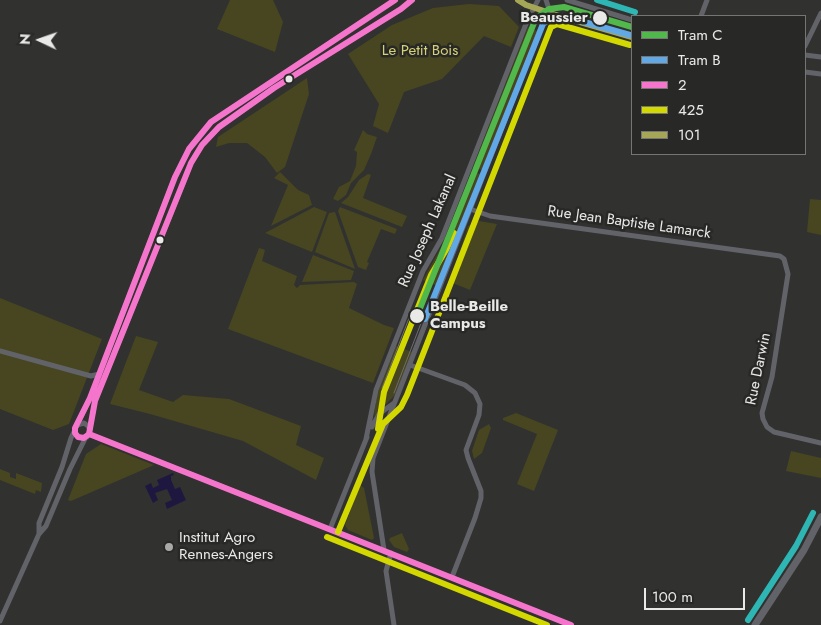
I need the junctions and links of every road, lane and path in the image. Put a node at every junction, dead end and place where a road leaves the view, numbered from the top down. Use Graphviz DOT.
graph roads {
  1 [pos="394,0"];
  2 [pos="412,0"];
  3 [pos="518,0"];
  4 [pos="538,0"];
  5 [pos="546,0"];
  6 [pos="567,0"];
  7 [pos="707,0"];
  8 [pos="533,7"];
  9 [pos="821,12"];
  10 [pos="549,13"];
  11 [pos="556,15"];
  12 [pos="701,15"];
  13 [pos="631,20"];
  14 [pos="544,21"];
  15 [pos="631,37"];
  16 [pos="806,44"];
  17 [pos="806,55"];
  18 [pos="821,57"];
  19 [pos="806,72"];
  20 [pos="821,74"];
  21 [pos="470,209"];
  22 [pos="784,259"];
  23 [pos="0,351"];
  24 [pos="410,365"];
  25 [pos="99,374"];
  26 [pos="394,402"];
  27 [pos="77,425"];
  28 [pos="75,432"];
  29 [pos="89,434"];
  30 [pos="366,439"];
  31 [pos="821,443"];
  32 [pos="821,517"];
  33 [pos="330,529"];
  34 [pos="39,534"];
  35 [pos="384,550"];
  36 [pos="391,553"];
  37 [pos="452,576"];
  38 [pos="0,621"];
  39 [pos="394,625"];
  40 [pos="571,625"];
  41 [pos="755,625"];
  1 -- 25 [label="street"];
  2 -- 29 [label="street"];
  3 -- 8 [label="street"];
  4 -- 8 [label="street, Rue Joseph Lakanal"];
  5 -- 10 [label="street"];
  6 -- 13 [label="street"];
  7 -- 12 [label="street"];
  8 -- 10 [label="street"];
  8 -- 30 [label="street, Rue Joseph Lakanal"];
  9 -- 16 [label="street"];
  10 -- 11 [label="street"];
  10 -- 14 [label="street, Rue Joseph Lakanal"];
  11 -- 14 [label="street"];
  11 -- 15 [label="street"];
  14 -- 21 [label="street, Rue Joseph Lakanal"];
  17 -- 18 [label="street"];
  19 -- 20 [label="street"];
  21 -- 22 [label="street, Rue Jean Baptiste Lamarck"];
  21 -- 24 [label="street, Rue Joseph Lakanal"];
  22 -- 31 [label="street, Rue Darwin"];
  23 -- 25 [label="street"];
  24 -- 26 [label="street, Rue Joseph Lakanal"];
  24 -- 37 [label="street"];
  25 -- 27 [label="street"];
  26 -- 30 [label="street, Rue Joseph Lakanal"];
  26 -- 35 [label="street"];
  27 -- 28 [label="street"];
  27 -- 29 [label="street"];
  28 -- 29 [label="street"];
  28 -- 34 [label="street"];
  29 -- 33 [label="street"];
  29 -- 34 [label="street"];
  30 -- 33 [label="street, Rue Joseph Lakanal"];
  32 -- 41 [label="street"];
  33 -- 35 [label="street"];
  34 -- 38 [label="street"];
  35 -- 36 [label="street"];
  36 -- 37 [label="street"];
  36 -- 39 [label="street"];
  37 -- 40 [label="street"];
}
